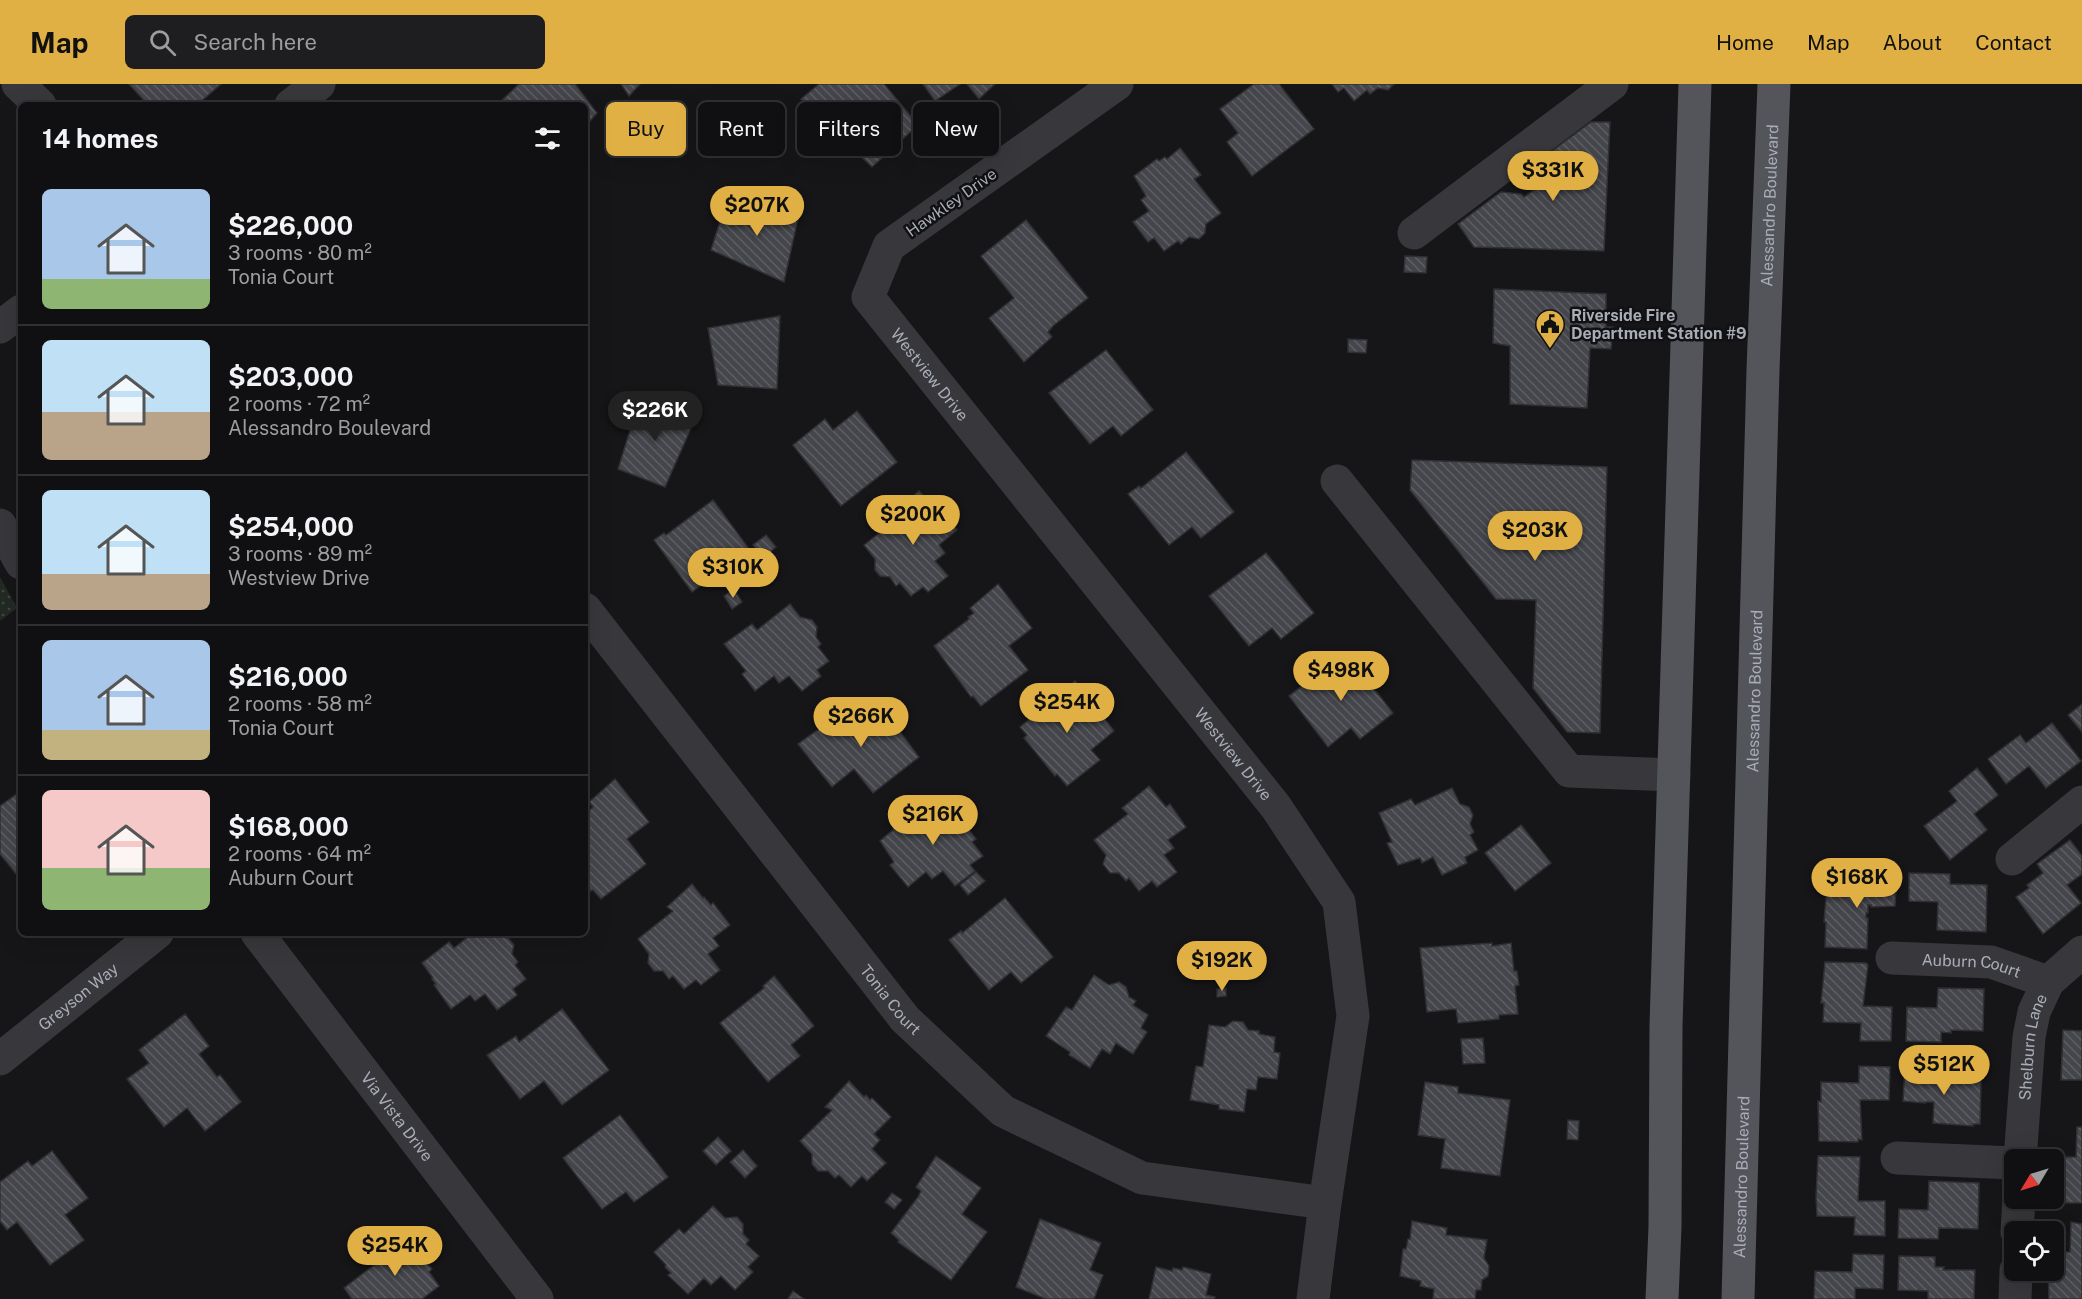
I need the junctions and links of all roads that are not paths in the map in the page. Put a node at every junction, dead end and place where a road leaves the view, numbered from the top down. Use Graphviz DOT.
graph roads {
  1 [pos="18,84"];
  2 [pos="319,84"];
  3 [pos="1117,84"];
  4 [pos="1612,84"];
  5 [pos="1695,84"];
  6 [pos="1774,84"];
  7 [pos="37,102"];
  8 [pos="295,102"];
  9 [pos="1414,233"];
  10 [pos="868,297"];
  11 [pos="18,313"];
  12 [pos="0,327"];
  13 [pos="1337,481"];
  14 [pos="0,525"];
  15 [pos="18,558"];
  16 [pos="588,613"];
  17 [pos="1674,774"];
  18 [pos="2082,802"];
  19 [pos="2012,859"];
  20 [pos="153,936"];
  21 [pos="259,936"];
  22 [pos="2082,952"];
  23 [pos="1893,958"];
  24 [pos="2048,982"];
  25 [pos="0,1059"];
  26 [pos="2021,1149"];
  27 [pos="1897,1158"];
  28 [pos="2004,1163"];
  29 [pos="1325,1203"];
  30 [pos="2016,1281"];
  31 [pos="533,1298"];
  32 [pos="1313,1299"];
  33 [pos="1662,1299"];
  34 [pos="1738,1299"];
  35 [pos="2015,1299"];
  1 -- 7 [label="street"];
  2 -- 8 [label="street"];
  3 -- 10 [label="street, Hawkley Drive"];
  4 -- 9 [label="street"];
  5 -- 17 [label="main road"];
  6 -- 34 [label="main road, Alessandro Boulevard"];
  10 -- 29 [label="street, Westview Drive"];
  11 -- 12 [label="street"];
  13 -- 17 [label="street"];
  14 -- 15 [label="street"];
  16 -- 29 [label="street, Tonia Court"];
  17 -- 33 [label="main road"];
  18 -- 19 [label="street"];
  20 -- 25 [label="street, Greyson Way"];
  21 -- 31 [label="street, Via Vista Drive"];
  22 -- 24 [label="street, Shelburn Lane"];
  23 -- 24 [label="street, Auburn Court"];
  24 -- 26 [label="street, Shelburn Lane"];
  27 -- 28 [label="street"];
  29 -- 32 [label="street, Westview Drive"];
  30 -- 35 [label="street"];
}
